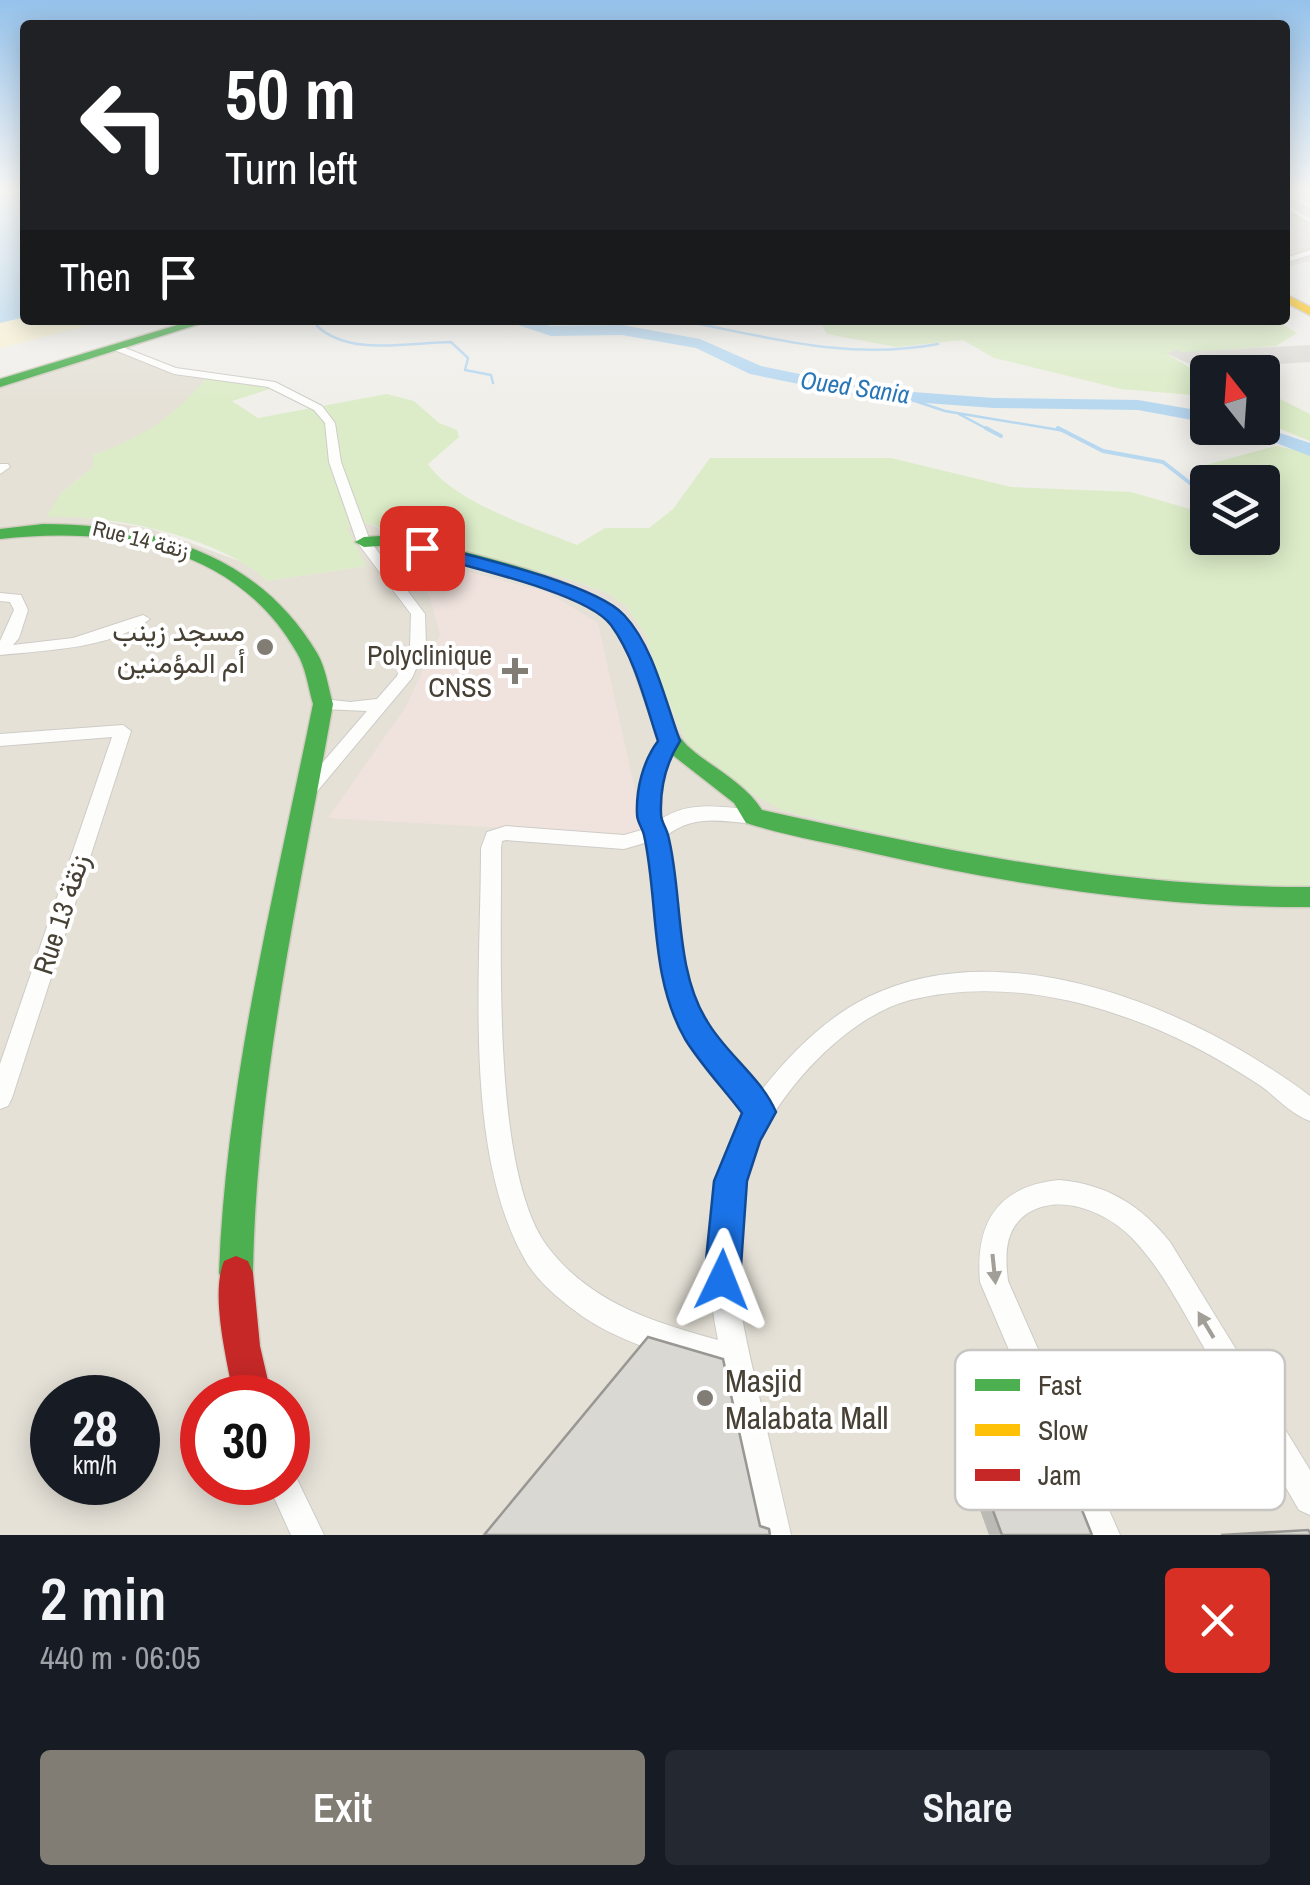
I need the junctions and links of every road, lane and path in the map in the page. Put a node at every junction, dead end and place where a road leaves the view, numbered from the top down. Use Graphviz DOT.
graph roads {
  1 [pos="1294,307"];
  2 [pos="176,325"];
  3 [pos="189,325"];
  4 [pos="1310,325"];
  5 [pos="115,347"];
  6 [pos="0,381"];
  7 [pos="0,534"];
  8 [pos="364,542"];
  9 [pos="0,598"];
  10 [pos="144,619"];
  11 [pos="1,650"];
  12 [pos="322,704"];
  13 [pos="384,704"];
  14 [pos="0,740"];
  15 [pos="669,741"];
  16 [pos="307,790"];
  17 [pos="754,817"];
  18 [pos="656,832"];
  19 [pos="1309,899"];
  20 [pos="0,1098"];
  21 [pos="1310,1110"];
  22 [pos="761,1112"];
  23 [pos="1024,1350"];
  24 [pos="1222,1350"];
  25 [pos="734,1359"];
  26 [pos="249,1375"];
  27 [pos="1285,1457"];
  28 [pos="1310,1499"];
  29 [pos="293,1505"];
  30 [pos="1093,1510"];
  31 [pos="308,1535"];
  32 [pos="774,1535"];
  33 [pos="1104,1535"];
  1 -- 4 [label="street"];
  2 -- 6 [label="street"];
  3 -- 5 [label="street"];
  5 -- 6 [label="street"];
  5 -- 8 [label="street"];
  7 -- 12 [label="street, Rue 14 زنقة"];
  8 -- 13 [label="street"];
  8 -- 15 [label="street"];
  9 -- 11 [label="street"];
  10 -- 11 [label="street"];
  12 -- 13 [label="street"];
  12 -- 16 [label="street"];
  13 -- 16 [label="street"];
  14 -- 20 [label="street, Rue 13 زنقة"];
  15 -- 17 [label="street"];
  15 -- 18 [label="street"];
  16 -- 26 [label="street"];
  17 -- 18 [label="street"];
  17 -- 19 [label="street"];
  18 -- 22 [label="street"];
  18 -- 25 [label="street"];
  21 -- 22 [label="street"];
  22 -- 25 [label="street"];
  24 -- 23 [label="street, one-way"];
  25 -- 32 [label="street"];
  28 -- 27 [label="street, one-way"];
  29 -- 31 [label="street"];
  30 -- 33 [label="street, one-way"];
}
